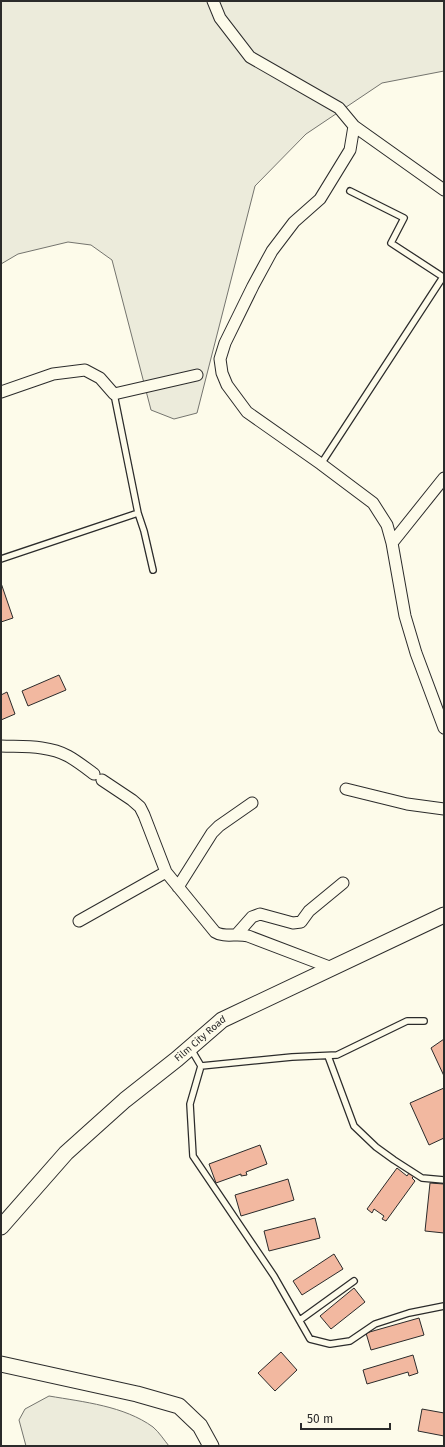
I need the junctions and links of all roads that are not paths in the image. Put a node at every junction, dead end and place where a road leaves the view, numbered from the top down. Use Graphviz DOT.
graph roads {
  1 [pos="213,1"];
  2 [pos="354,126"];
  3 [pos="444,190"];
  4 [pos="350,191"];
  5 [pos="197,375"];
  6 [pos="1,392"];
  7 [pos="114,394"];
  8 [pos="321,464"];
  9 [pos="444,478"];
  10 [pos="138,513"];
  11 [pos="392,543"];
  12 [pos="1,559"];
  13 [pos="153,570"];
  14 [pos="444,728"];
  15 [pos="1,746"];
  16 [pos="346,789"];
  17 [pos="252,803"];
  18 [pos="444,809"];
  19 [pos="166,872"];
  20 [pos="343,883"];
  21 [pos="178,887"];
  22 [pos="444,915"];
  23 [pos="79,921"];
  24 [pos="237,934"];
  25 [pos="332,968"];
  26 [pos="424,1021"];
  27 [pos="190,1048"];
  28 [pos="328,1056"];
  29 [pos="202,1066"];
  30 [pos="444,1180"];
  31 [pos="1,1227"];
  32 [pos="354,1281"];
  33 [pos="444,1306"];
  34 [pos="300,1320"];
  35 [pos="1,1364"];
  36 [pos="210,1446"];
  1 -- 2 [label="street"];
  2 -- 3 [label="street"];
  2 -- 8 [label="street"];
  4 -- 8 [label="lane"];
  5 -- 7 [label="street"];
  6 -- 7 [label="street"];
  7 -- 10 [label="lane"];
  8 -- 11 [label="street"];
  9 -- 11 [label="street"];
  10 -- 12 [label="lane"];
  10 -- 13 [label="lane"];
  11 -- 14 [label="street"];
  15 -- 19 [label="street"];
  16 -- 18 [label="street"];
  17 -- 21 [label="street"];
  19 -- 21 [label="street"];
  19 -- 23 [label="street"];
  20 -- 24 [label="street"];
  21 -- 24 [label="street"];
  22 -- 25 [label="street, Film City Road"];
  24 -- 25 [label="street"];
  25 -- 27 [label="street, Film City Road"];
  26 -- 28 [label="lane"];
  27 -- 29 [label="lane"];
  27 -- 31 [label="street, Film City Road"];
  28 -- 29 [label="lane"];
  28 -- 30 [label="lane"];
  29 -- 34 [label="lane"];
  32 -- 34 [label="lane"];
  33 -- 34 [label="lane"];
  35 -- 36 [label="street"];
}
